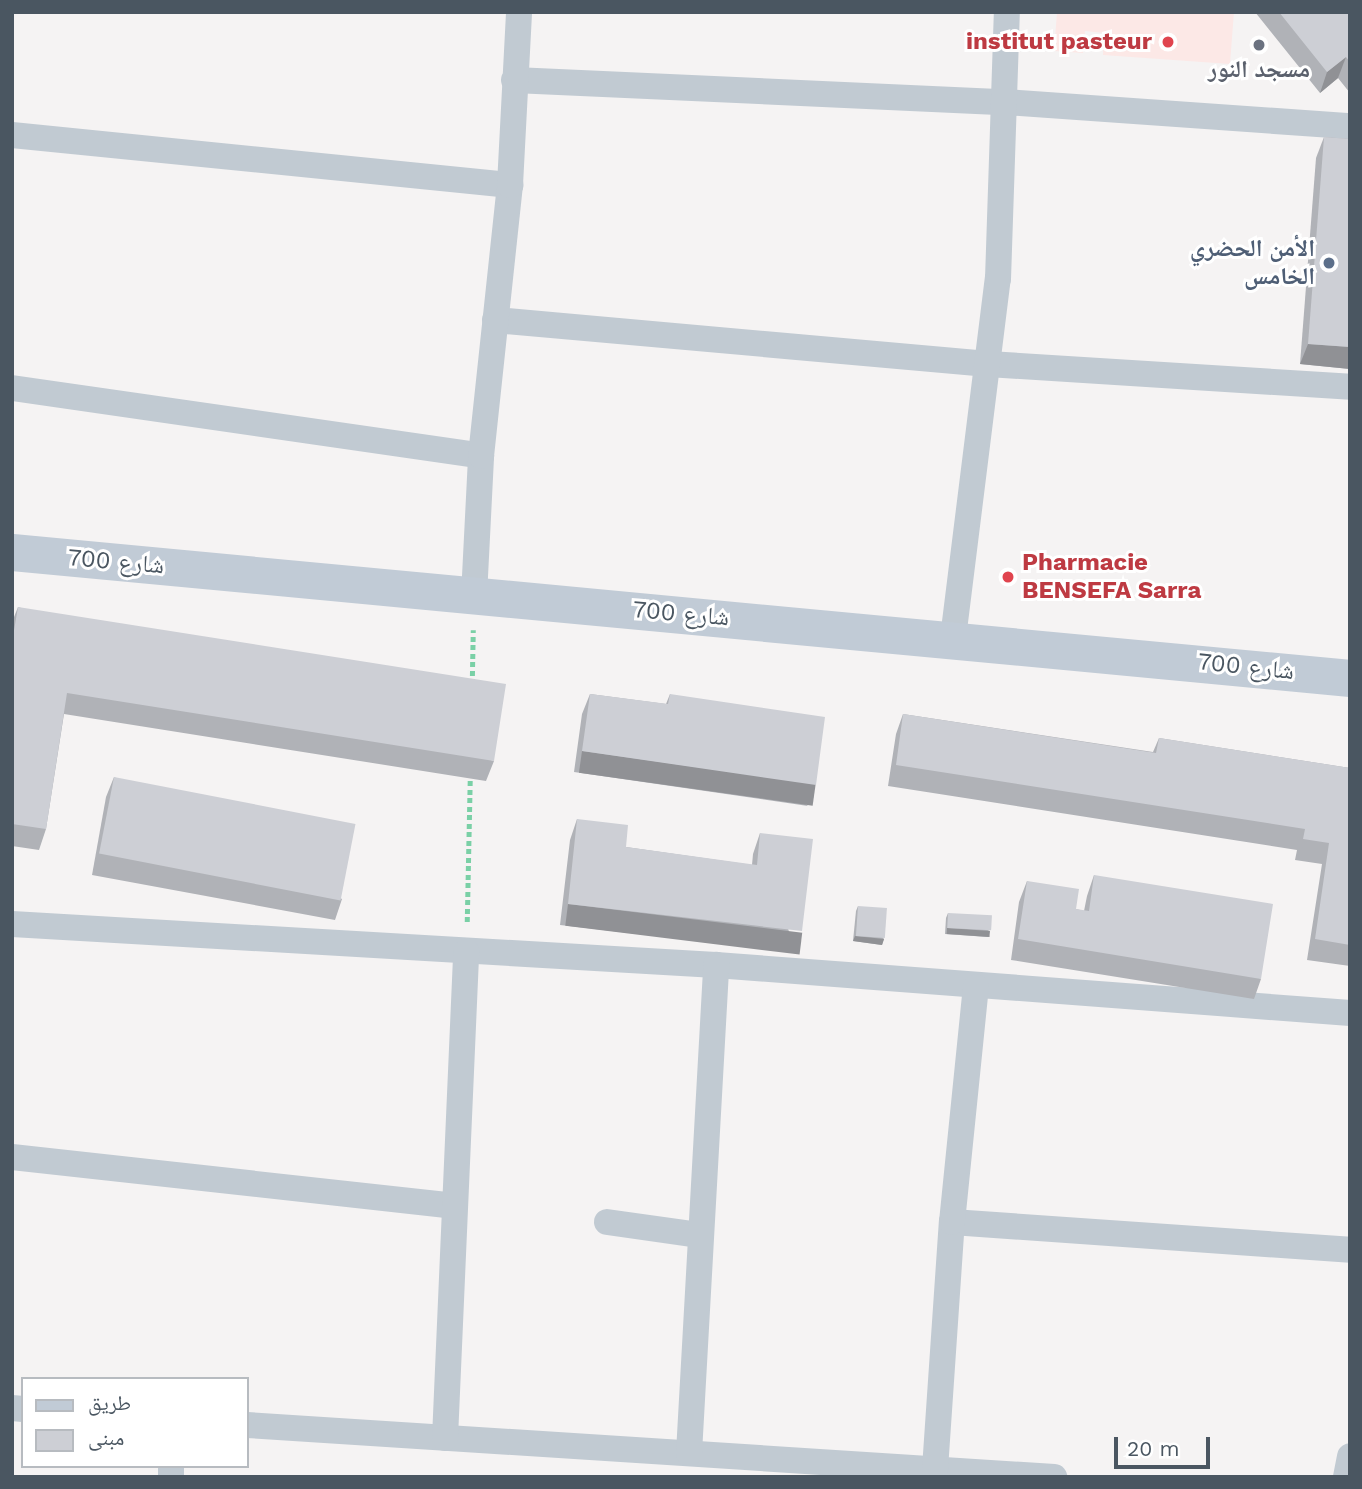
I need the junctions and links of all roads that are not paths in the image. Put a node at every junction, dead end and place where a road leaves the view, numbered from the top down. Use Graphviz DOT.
graph roads {
  1 [pos="519,12"];
  2 [pos="1007,12"];
  3 [pos="514,80"];
  4 [pos="1004,102"];
  5 [pos="1350,126"];
  6 [pos="12,135"];
  7 [pos="510,185"];
  8 [pos="495,320"];
  9 [pos="988,364"];
  10 [pos="1350,387"];
  11 [pos="12,388"];
  12 [pos="481,456"];
  13 [pos="12,552"];
  14 [pos="474,596"];
  15 [pos="953,638"];
  16 [pos="1350,678"];
  17 [pos="12,925"];
  18 [pos="466,951"];
  19 [pos="716,965"];
  20 [pos="976,988"];
  21 [pos="1350,1013"];
  22 [pos="12,1157"];
  23 [pos="453,1206"];
  24 [pos="607,1222"];
  25 [pos="952,1222"];
  26 [pos="698,1235"];
  27 [pos="1350,1250"];
  28 [pos="248,1425"];
  29 [pos="445,1438"];
  30 [pos="689,1453"];
  31 [pos="1350,1456"];
  32 [pos="935,1469"];
  33 [pos="1054,1477"];
  34 [pos="1346,1477"];
  1 -- 3 [label="street"];
  2 -- 4 [label="street"];
  3 -- 4 [label="street"];
  3 -- 7 [label="street"];
  4 -- 5 [label="street"];
  4 -- 9 [label="street"];
  6 -- 7 [label="street"];
  7 -- 8 [label="street"];
  8 -- 9 [label="street"];
  8 -- 12 [label="street"];
  9 -- 10 [label="street"];
  9 -- 15 [label="street"];
  11 -- 12 [label="street"];
  12 -- 14 [label="street"];
  13 -- 14 [label="main road, شارع 700"];
  14 -- 15 [label="main road, شارع 700"];
  15 -- 16 [label="main road, شارع 700"];
  17 -- 18 [label="street"];
  18 -- 19 [label="street"];
  18 -- 23 [label="street"];
  19 -- 20 [label="street"];
  19 -- 26 [label="street"];
  20 -- 21 [label="street"];
  20 -- 25 [label="street"];
  22 -- 23 [label="street"];
  23 -- 29 [label="street"];
  24 -- 26 [label="street"];
  25 -- 27 [label="street"];
  25 -- 32 [label="street"];
  26 -- 30 [label="street"];
  28 -- 29 [label="street"];
  29 -- 30 [label="street"];
  30 -- 32 [label="street"];
  31 -- 34 [label="street"];
  32 -- 33 [label="street"];
}
